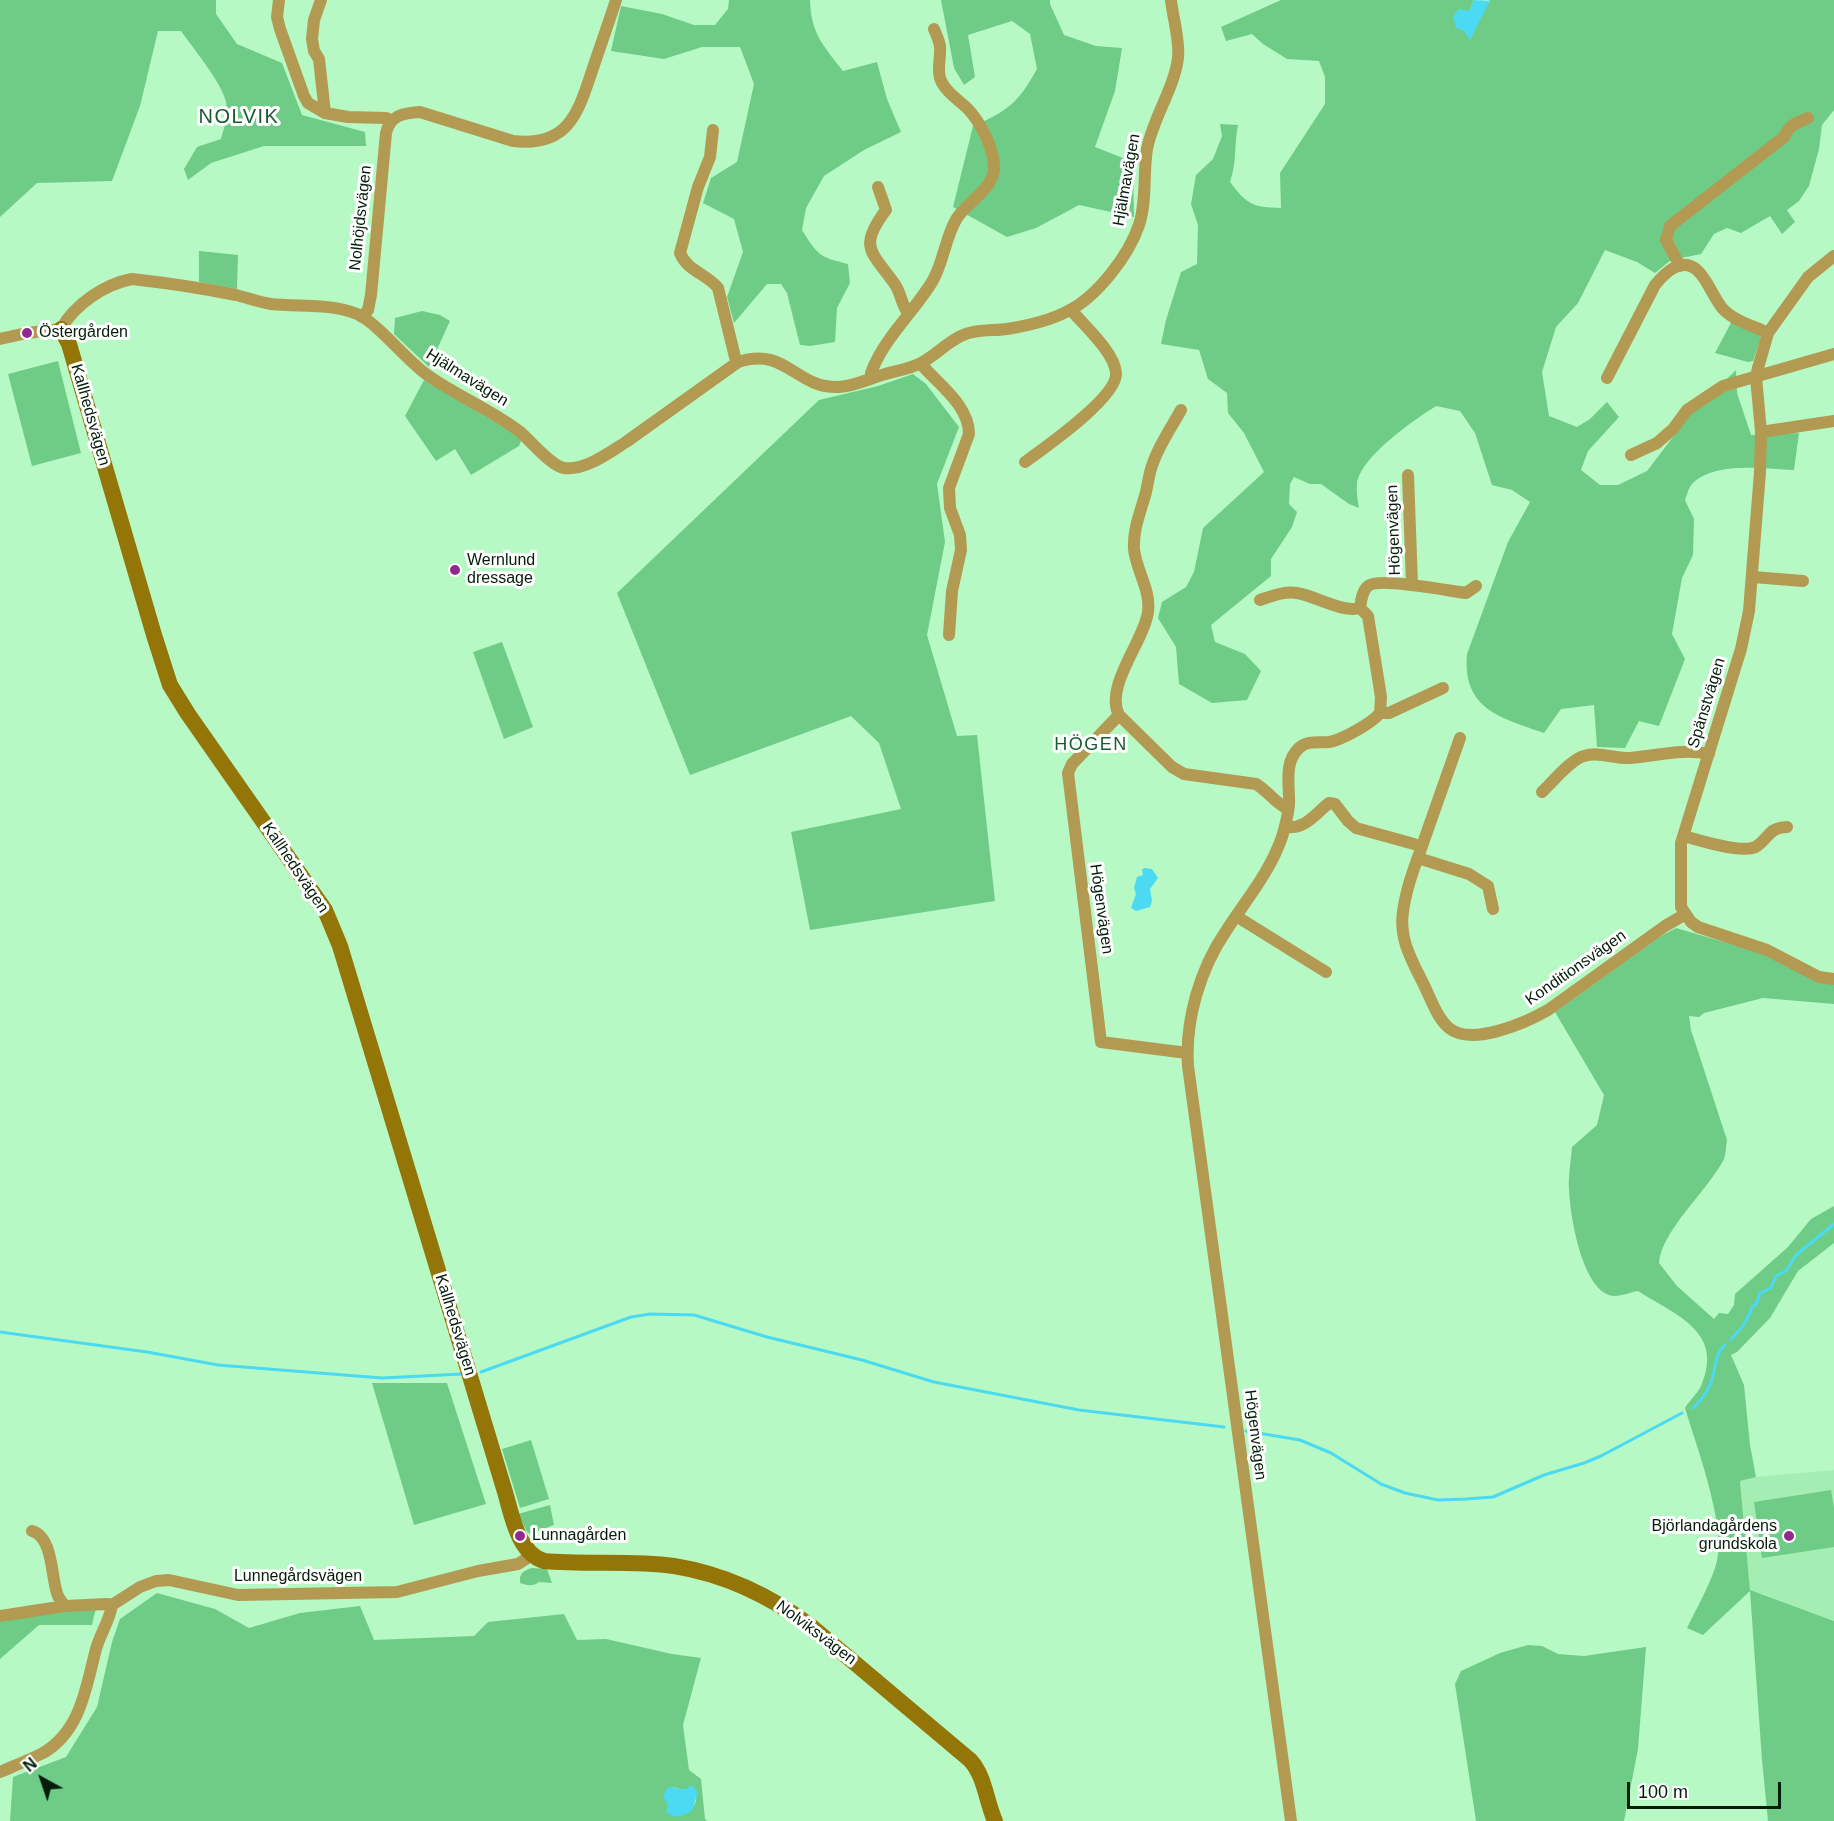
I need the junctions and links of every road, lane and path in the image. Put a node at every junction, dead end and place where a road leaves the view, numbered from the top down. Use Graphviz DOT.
graph roads {
  1 [pos="279,0"];
  2 [pos="321,0"];
  3 [pos="616,0"];
  4 [pos="1171,0"];
  5 [pos="934,29"];
  6 [pos="325,113"];
  7 [pos="1808,118"];
  8 [pos="391,121"];
  9 [pos="713,129"];
  10 [pos="878,187"];
  11 [pos="1834,256"];
  12 [pos="1680,266"];
  13 [pos="1071,310"];
  14 [pos="908,313"];
  15 [pos="362,317"];
  16 [pos="61,329"];
  17 [pos="1768,333"];
  18 [pos="0,339"];
  19 [pos="1834,354"];
  20 [pos="738,362"];
  21 [pos="921,363"];
  22 [pos="1756,377"];
  23 [pos="873,378"];
  24 [pos="1607,378"];
  25 [pos="1180,410"];
  26 [pos="1834,421"];
  27 [pos="1761,432"];
  28 [pos="1631,455"];
  29 [pos="1025,462"];
  30 [pos="1408,475"];
  31 [pos="1753,577"];
  32 [pos="1803,581"];
  33 [pos="1412,585"];
  34 [pos="1476,586"];
  35 [pos="1260,600"];
  36 [pos="1360,608"];
  37 [pos="949,635"];
  38 [pos="1443,688"];
  39 [pos="1380,713"];
  40 [pos="1119,716"];
  41 [pos="1460,738"];
  42 [pos="1709,754"];
  43 [pos="1542,792"];
  44 [pos="1288,809"];
  45 [pos="1285,827"];
  46 [pos="1786,827"];
  47 [pos="1684,836"];
  48 [pos="1414,844"];
  49 [pos="1418,858"];
  50 [pos="1493,909"];
  51 [pos="1684,915"];
  52 [pos="1236,916"];
  53 [pos="1326,972"];
  54 [pos="1834,979"];
  55 [pos="1187,1053"];
  56 [pos="32,1531"];
  57 [pos="532,1555"];
  58 [pos="112,1605"];
  59 [pos="65,1606"];
  60 [pos="0,1616"];
  61 [pos="0,1772"];
  62 [pos="995,1821"];
  63 [pos="1291,1821"];
  1 -- 6 [label="street"];
  2 -- 6 [label="street"];
  3 -- 8 [label="street"];
  4 -- 13 [label="street, Hjälmavägen"];
  5 -- 14 [label="street"];
  6 -- 8 [label="street"];
  7 -- 12 [label="street"];
  8 -- 15 [label="street, Nolhöjdsvägen"];
  9 -- 20 [label="street"];
  10 -- 14 [label="street"];
  11 -- 17 [label="street, Spänstvägen"];
  12 -- 17 [label="street"];
  12 -- 24 [label="street"];
  13 -- 21 [label="street, Hjälmavägen"];
  13 -- 29 [label="street"];
  14 -- 23 [label="street"];
  15 -- 16 [label="street, Hjälmavägen"];
  15 -- 20 [label="street, Hjälmavägen"];
  16 -- 18 [label="street"];
  16 -- 57 [label="street, Kallhedsvägen"];
  17 -- 22 [label="street, Spänstvägen"];
  19 -- 22 [label="street"];
  20 -- 23 [label="street, Hjälmavägen"];
  21 -- 23 [label="street, Hjälmavägen"];
  21 -- 37 [label="street"];
  22 -- 27 [label="street, Spänstvägen"];
  22 -- 28 [label="street"];
  25 -- 40 [label="street"];
  26 -- 27 [label="street"];
  27 -- 31 [label="street, Spänstvägen"];
  30 -- 33 [label="street, Högenvägen"];
  31 -- 32 [label="street"];
  31 -- 42 [label="street, Spänstvägen"];
  33 -- 34 [label="street, Högenvägen"];
  33 -- 36 [label="street, Högenvägen"];
  35 -- 36 [label="street"];
  36 -- 39 [label="street"];
  38 -- 39 [label="street, Högenvägen"];
  39 -- 44 [label="street, Högenvägen"];
  40 -- 44 [label="street"];
  40 -- 55 [label="street, Högenvägen"];
  41 -- 49 [label="street, Konditionsvägen"];
  42 -- 43 [label="street"];
  42 -- 47 [label="street, Spänstvägen"];
  44 -- 45 [label="street, Högenvägen"];
  45 -- 48 [label="street"];
  45 -- 52 [label="street, Högenvägen"];
  46 -- 47 [label="street"];
  47 -- 51 [label="street, Spänstvägen"];
  49 -- 50 [label="street"];
  49 -- 51 [label="street, Konditionsvägen"];
  51 -- 54 [label="street"];
  52 -- 53 [label="street"];
  52 -- 55 [label="street, Högenvägen"];
  55 -- 63 [label="street, Högenvägen"];
  56 -- 59 [label="street"];
  57 -- 58 [label="street, Lunnegårdsvägen"];
  57 -- 62 [label="street, Nolviksvägen"];
  58 -- 59 [label="street"];
  58 -- 61 [label="street"];
  59 -- 60 [label="street"];
}
